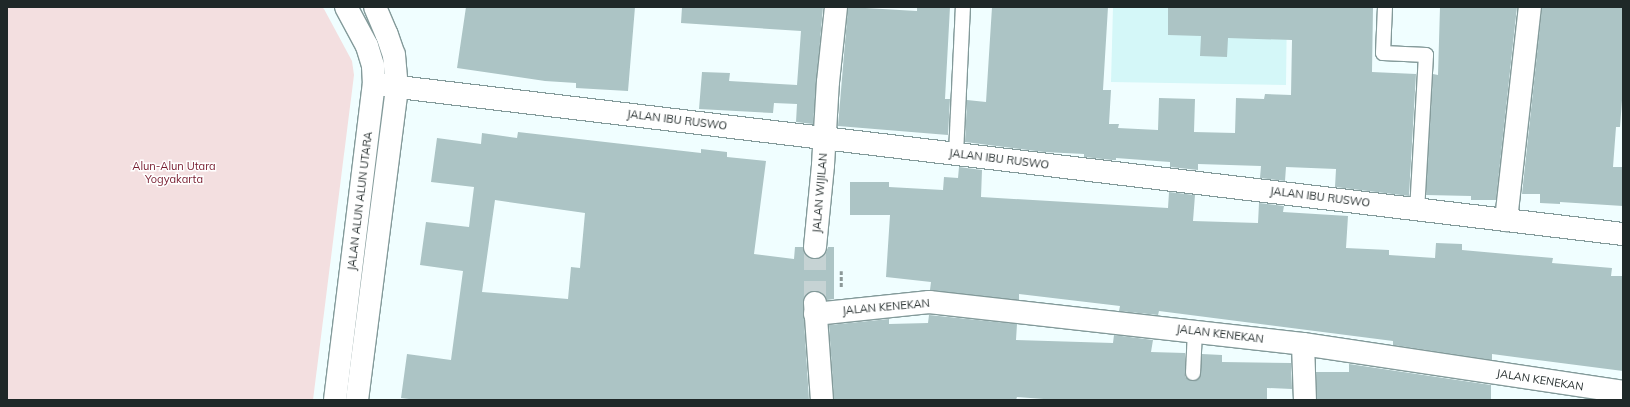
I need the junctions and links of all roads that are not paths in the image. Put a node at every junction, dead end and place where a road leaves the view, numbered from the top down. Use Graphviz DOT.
graph roads {
  1 [pos="346,7"];
  2 [pos="375,7"];
  3 [pos="836,7"];
  4 [pos="963,7"];
  5 [pos="1386,7"];
  6 [pos="1530,7"];
  7 [pos="374,84"];
  8 [pos="397,87"];
  9 [pos="825,138"];
  10 [pos="956,154"];
  11 [pos="1417,209"];
  12 [pos="1506,220"];
  13 [pos="1623,234"];
  14 [pos="816,247"];
  15 [pos="1195,331"];
  16 [pos="1303,344"];
  17 [pos="1193,373"];
  18 [pos="1623,392"];
  19 [pos="335,400"];
  20 [pos="357,400"];
  21 [pos="822,400"];
  22 [pos="1305,400"];
  1 -- 7 [label="street, JALAN ALUN ALUN UTARA"];
  2 -- 8 [label="street, JALAN ALUN ALUN UTARA"];
  3 -- 9 [label="street, JALAN WIJILAN"];
  4 -- 10 [label="lane"];
  5 -- 11 [label="lane"];
  6 -- 12 [label="street"];
  7 -- 8 [label="street, JALAN IBU RUSWO"];
  7 -- 19 [label="street, JALAN ALUN ALUN UTARA"];
  8 -- 9 [label="street, JALAN IBU RUSWO"];
  8 -- 20 [label="street, JALAN ALUN ALUN UTARA"];
  9 -- 10 [label="street, JALAN IBU RUSWO"];
  9 -- 14 [label="street, JALAN WIJILAN"];
  10 -- 11 [label="street, JALAN IBU RUSWO"];
  11 -- 12 [label="street, JALAN IBU RUSWO"];
  12 -- 13 [label="street, JALAN IBU RUSWO"];
  15 -- 16 [label="street, JALAN KENEKAN"];
  15 -- 17 [label="lane"];
  15 -- 21 [label="street, JALAN KENEKAN"];
  16 -- 18 [label="street, JALAN KENEKAN"];
  16 -- 22 [label="street"];
}
